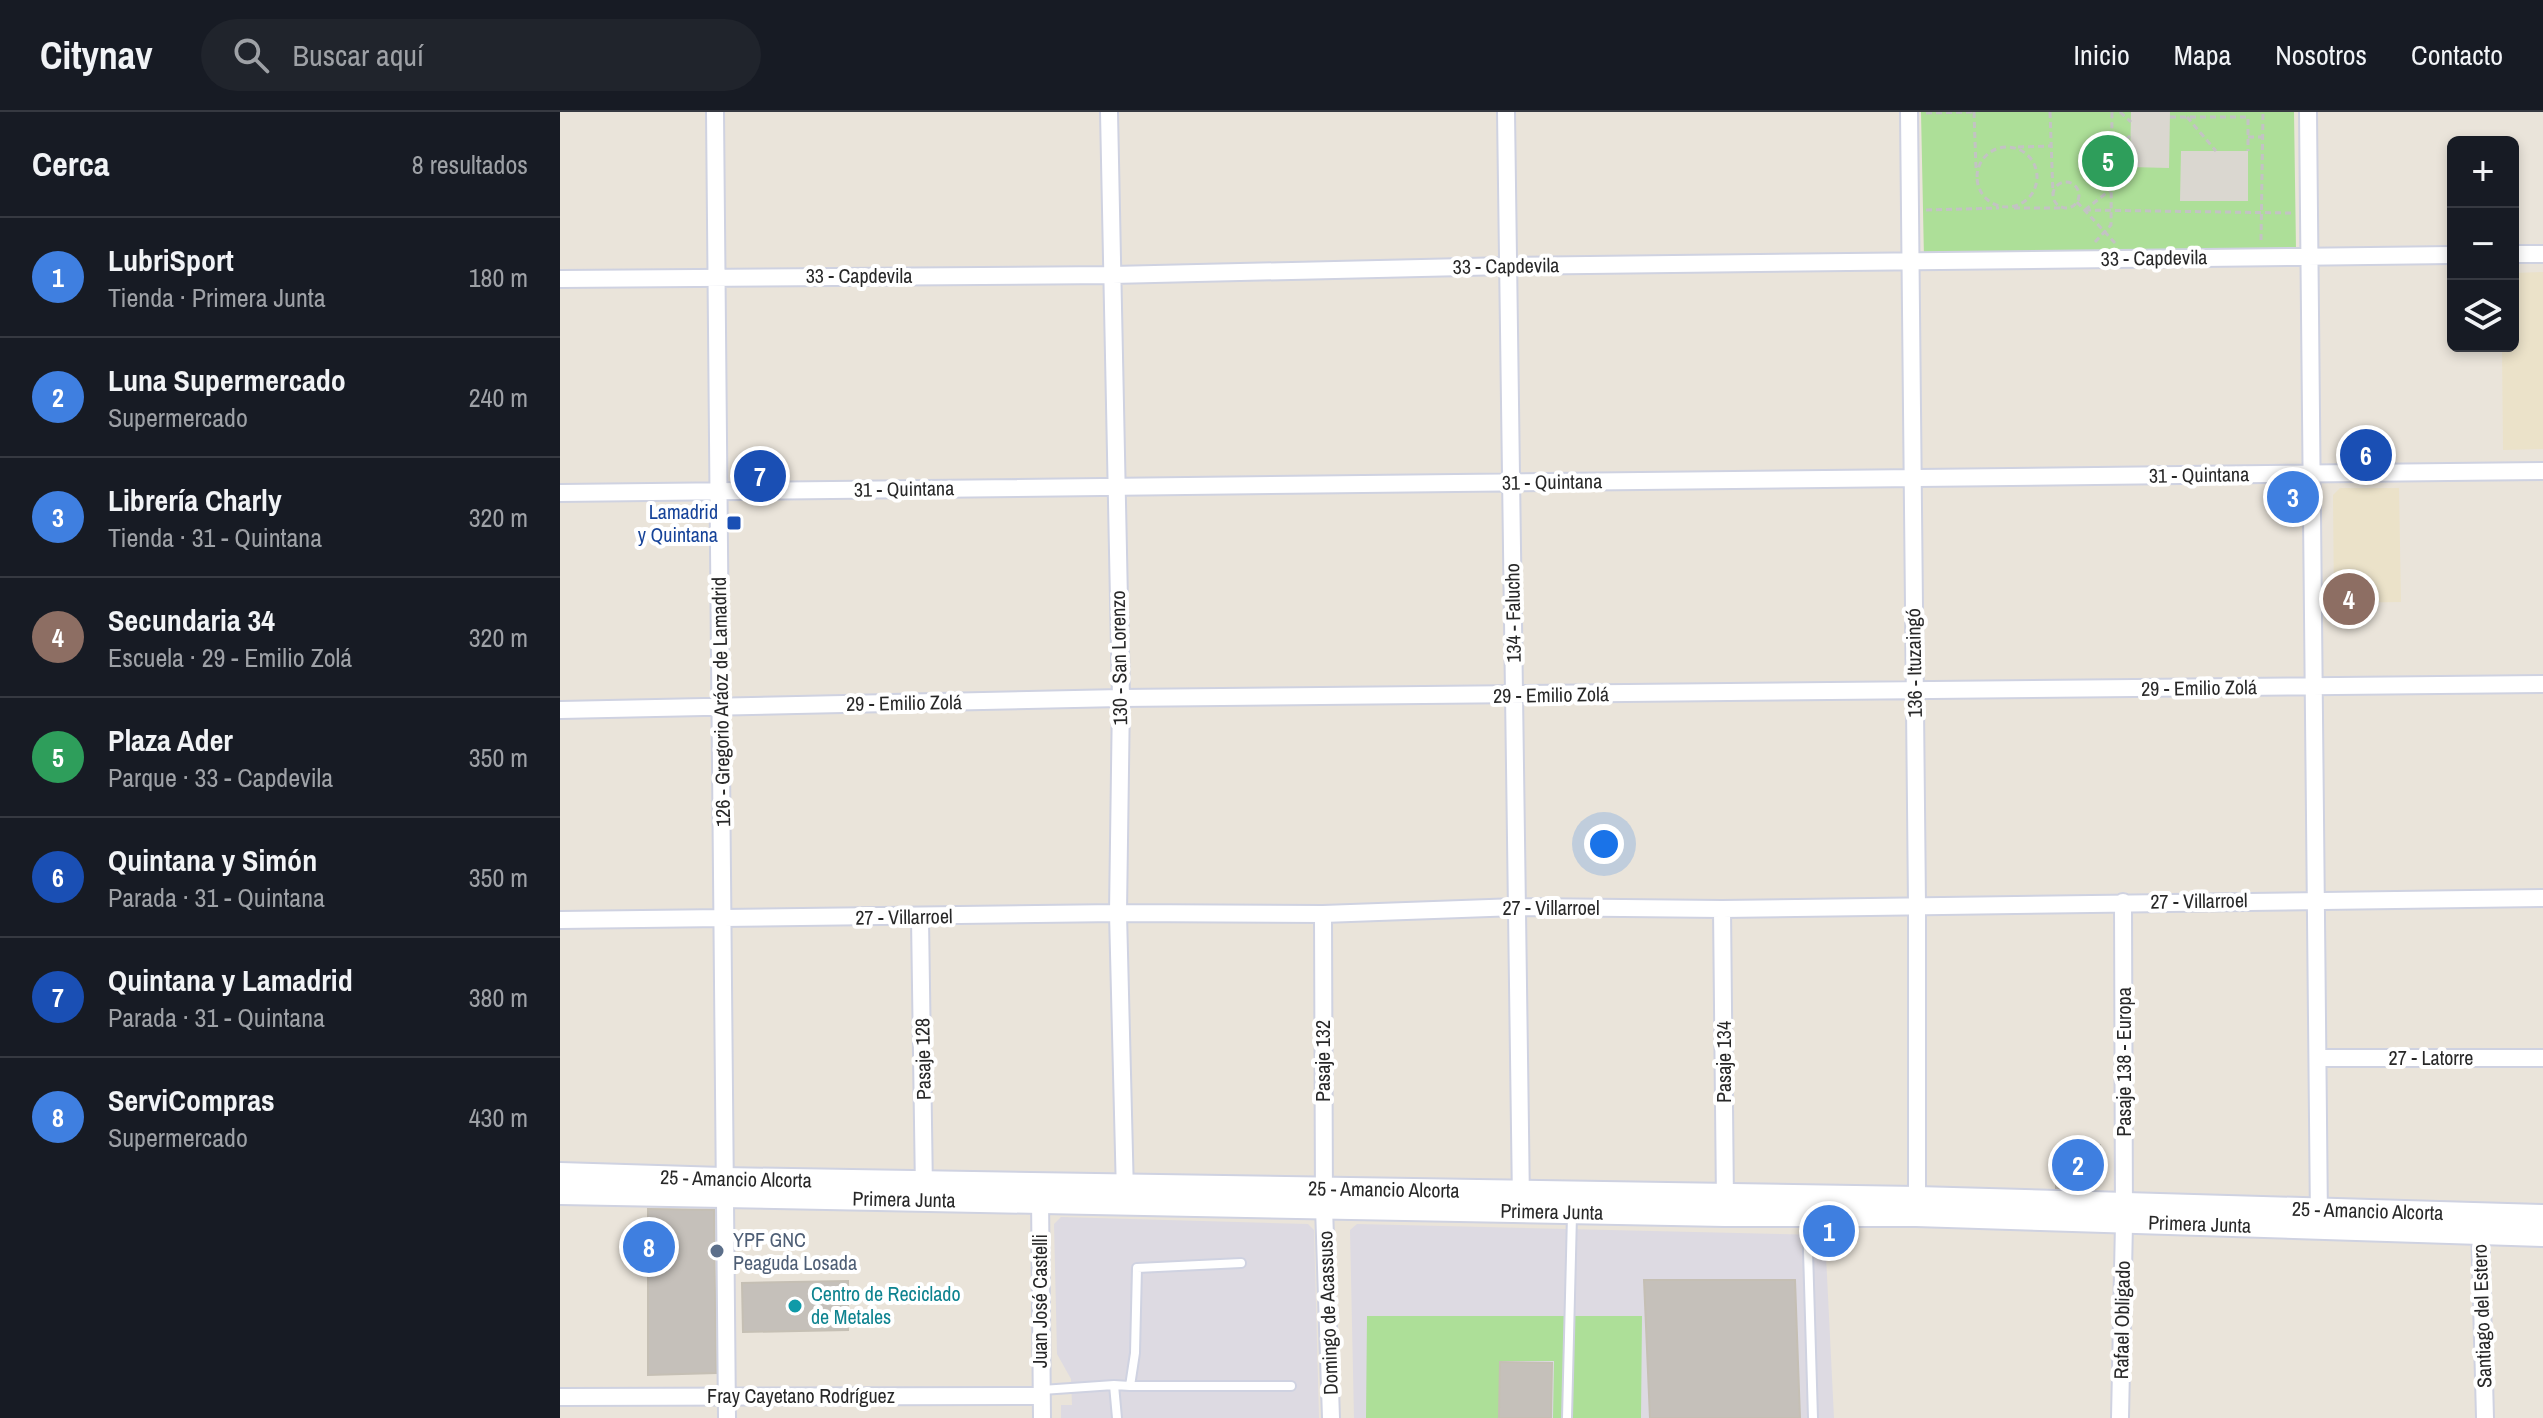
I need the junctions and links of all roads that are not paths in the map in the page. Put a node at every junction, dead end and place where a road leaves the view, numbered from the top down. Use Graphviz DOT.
graph roads {
  1 [pos="715,112"];
  2 [pos="1109,112"];
  3 [pos="1506,112"];
  4 [pos="2308,112"];
  5 [pos="1909,113"];
  6 [pos="2519,254"];
  7 [pos="2543,254"];
  8 [pos="2447,255"];
  9 [pos="2309,256"];
  10 [pos="1912,261"];
  11 [pos="1508,266"];
  12 [pos="1112,275"];
  13 [pos="715,277"];
  14 [pos="560,279"];
  15 [pos="2543,471"];
  16 [pos="2312,473"];
  17 [pos="1911,478"];
  18 [pos="1511,482"];
  19 [pos="1115,487"];
  20 [pos="718,491"];
  21 [pos="560,493"];
  22 [pos="2543,684"];
  23 [pos="2314,687"];
  24 [pos="1915,691"];
  25 [pos="1514,696"];
  26 [pos="1121,698"];
  27 [pos="721,706"];
  28 [pos="560,710"];
  29 [pos="2543,898"];
  30 [pos="2314,900"];
  31 [pos="2123,902"];
  32 [pos="1917,905"];
  33 [pos="1517,907"];
  34 [pos="1722,909"];
  35 [pos="1118,913"];
  36 [pos="1323,914"];
  37 [pos="723,918"];
  38 [pos="920,918"];
  39 [pos="560,920"];
  40 [pos="2319,1058"];
  41 [pos="2543,1058"];
  42 [pos="560,1174"];
  43 [pos="723,1188"];
  44 [pos="924,1192"];
  45 [pos="560,1193"];
  46 [pos="1040,1194"];
  47 [pos="1125,1195"];
  48 [pos="1324,1198"];
  49 [pos="1521,1202"];
  50 [pos="1725,1206"];
  51 [pos="1916,1207"];
  52 [pos="1572,1212"];
  53 [pos="2124,1214"];
  54 [pos="1807,1216"];
  55 [pos="2543,1216"];
  56 [pos="2319,1221"];
  57 [pos="2480,1224"];
  58 [pos="2543,1235"];
  59 [pos="1241,1263"];
  60 [pos="1114,1385"];
  61 [pos="1130,1386"];
  62 [pos="1291,1386"];
  63 [pos="1041,1393"];
  64 [pos="727,1396"];
  65 [pos="560,1397"];
  66 [pos="727,1418"];
  67 [pos="1042,1418"];
  68 [pos="1117,1418"];
  69 [pos="1331,1418"];
  70 [pos="1567,1418"];
  71 [pos="1813,1418"];
  72 [pos="2120,1418"];
  73 [pos="2485,1418"];
  1 -- 13 [label="street, 126 - Gregorio Aráoz de Lamadrid"];
  2 -- 12 [label="street, 130 - San Lorenzo"];
  3 -- 11 [label="street, 134 - Falucho"];
  4 -- 9 [label="street"];
  5 -- 10 [label="street, 136 - Ituzaingó"];
  6 -- 7 [label="street"];
  8 -- 9 [label="street, 33 - Capdevila"];
  9 -- 10 [label="street, 33 - Capdevila"];
  9 -- 16 [label="street"];
  10 -- 11 [label="street, 33 - Capdevila"];
  10 -- 17 [label="street, 136 - Ituzaingó"];
  11 -- 12 [label="street, 33 - Capdevila"];
  11 -- 18 [label="street, 134 - Falucho"];
  12 -- 13 [label="street, 33 - Capdevila"];
  12 -- 19 [label="street, 130 - San Lorenzo"];
  13 -- 14 [label="street, 33 - Capdevila"];
  13 -- 20 [label="street, 126 - Gregorio Aráoz de Lamadrid"];
  15 -- 16 [label="street, 31 - Quintana"];
  16 -- 17 [label="street, 31 - Quintana"];
  16 -- 23 [label="street"];
  17 -- 18 [label="street, 31 - Quintana"];
  17 -- 24 [label="street, 136 - Ituzaingó"];
  18 -- 19 [label="street, 31 - Quintana"];
  18 -- 25 [label="street, 134 - Falucho"];
  19 -- 20 [label="street, 31 - Quintana"];
  19 -- 26 [label="street, 130 - San Lorenzo"];
  20 -- 21 [label="street, 31 - Quintana"];
  20 -- 27 [label="street, 126 - Gregorio Aráoz de Lamadrid"];
  22 -- 23 [label="street, 29 - Emilio Zolá"];
  23 -- 24 [label="street, 29 - Emilio Zolá"];
  23 -- 30 [label="street"];
  24 -- 25 [label="street, 29 - Emilio Zolá"];
  24 -- 32 [label="street, 136 - Ituzaingó"];
  25 -- 26 [label="street, 29 - Emilio Zolá"];
  25 -- 33 [label="street, 134 - Falucho"];
  26 -- 27 [label="street, 29 - Emilio Zolá"];
  26 -- 35 [label="street, 130 - San Lorenzo"];
  27 -- 28 [label="street, 29 - Emilio Zolá"];
  27 -- 37 [label="street, 126 - Gregorio Aráoz de Lamadrid"];
  29 -- 30 [label="street, 27 - Villarroel"];
  30 -- 31 [label="street, 27 - Villarroel"];
  30 -- 40 [label="street"];
  31 -- 32 [label="street, 27 - Villarroel"];
  31 -- 53 [label="street, Pasaje 138 - Europa"];
  32 -- 34 [label="street, 27 - Villarroel"];
  32 -- 51 [label="street, 136 - Ituzaingó"];
  33 -- 34 [label="street, 27 - Villarroel"];
  33 -- 36 [label="street, 27 - Villarroel"];
  33 -- 49 [label="street, 134 - Falucho"];
  34 -- 50 [label="street, Pasaje 134"];
  35 -- 36 [label="street, 27 - Villarroel"];
  35 -- 38 [label="street, 27 - Villarroel"];
  35 -- 47 [label="street, 130 - San Lorenzo"];
  36 -- 48 [label="street, Pasaje 132"];
  37 -- 38 [label="street, 27 - Villarroel"];
  37 -- 39 [label="street, 27 - Villarroel"];
  37 -- 43 [label="street, 126 - Gregorio Aráoz de Lamadrid"];
  38 -- 44 [label="street, Pasaje 128"];
  40 -- 41 [label="street, 27 - Latorre"];
  40 -- 56 [label="street"];
  42 -- 43 [label="main road, 25 - Amancio Alcorta"];
  43 -- 44 [label="main road, Primera Junta"];
  43 -- 45 [label="main road, Primera Junta"];
  43 -- 64 [label="street, 126 - Gregorio Aráoz de Lamadrid"];
  44 -- 46 [label="main road, Primera Junta"];
  46 -- 47 [label="main road, Primera Junta"];
  46 -- 63 [label="street, Juan José Castelli"];
  47 -- 48 [label="main road, Primera Junta"];
  48 -- 49 [label="main road, Primera Junta"];
  48 -- 69 [label="street, Domingo de Acassuso"];
  49 -- 50 [label="main road, 25 - Amancio Alcorta"];
  49 -- 52 [label="main road, Primera Junta"];
  50 -- 51 [label="main road, 25 - Amancio Alcorta"];
  50 -- 52 [label="main road, Primera Junta"];
  50 -- 54 [label="main road, Primera Junta"];
  51 -- 53 [label="main road, 25 - Amancio Alcorta"];
  51 -- 54 [label="main road, Primera Junta"];
  52 -- 70 [label="lane"];
  53 -- 56 [label="main road, 25 - Amancio Alcorta"];
  53 -- 72 [label="street, Rafael Obligado"];
  54 -- 71 [label="lane"];
  55 -- 57 [label="main road"];
  56 -- 57 [label="main road"];
  57 -- 58 [label="main road"];
  57 -- 73 [label="street, Santiago del Estero"];
  59 -- 61 [label="lane"];
  60 -- 61 [label="lane"];
  60 -- 63 [label="lane"];
  60 -- 68 [label="lane"];
  61 -- 62 [label="lane"];
  63 -- 64 [label="street, Fray Cayetano Rodríguez"];
  63 -- 67 [label="street, Juan José Castelli"];
  64 -- 65 [label="street, Fray Cayetano Rodríguez"];
  64 -- 66 [label="street, 126 - Gregorio Aráoz de Lamadrid"];
}
